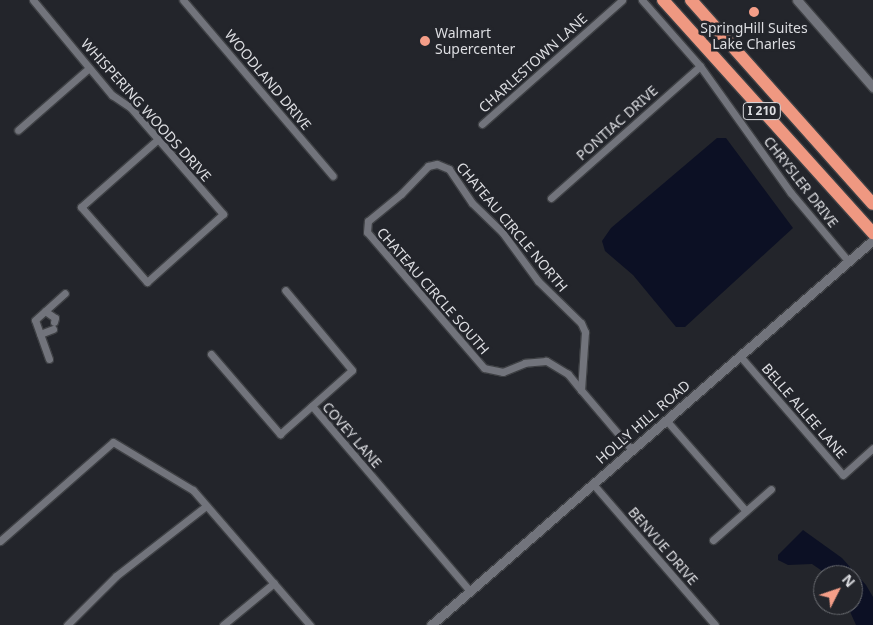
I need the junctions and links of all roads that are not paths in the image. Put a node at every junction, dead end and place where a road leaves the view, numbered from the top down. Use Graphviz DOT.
graph roads {
  1 [pos="33,0"];
  2 [pos="183,0"];
  3 [pos="622,0"];
  4 [pos="642,0"];
  5 [pos="663,0"];
  6 [pos="692,0"];
  7 [pos="797,0"];
  8 [pos="700,66"];
  9 [pos="89,68"];
  10 [pos="873,86"];
  11 [pos="482,124"];
  12 [pos="18,130"];
  13 [pos="158,139"];
  14 [pos="333,176"];
  15 [pos="401,194"];
  16 [pos="551,198"];
  17 [pos="873,204"];
  18 [pos="873,233"];
  19 [pos="873,240"];
  20 [pos="848,261"];
  21 [pos="285,290"];
  22 [pos="65,293"];
  23 [pos="45,311"];
  24 [pos="40,334"];
  25 [pos="211,354"];
  26 [pos="740,356"];
  27 [pos="49,359"];
  28 [pos="581,390"];
  29 [pos="312,406"];
  30 [pos="666,420"];
  31 [pos="873,448"];
  32 [pos="632,450"];
  33 [pos="592,484"];
  34 [pos="771,489"];
  35 [pos="206,506"];
  36 [pos="746,510"];
  37 [pos="713,540"];
  38 [pos="0,541"];
  39 [pos="274,583"];
  40 [pos="470,591"];
  41 [pos="67,625"];
  42 [pos="223,625"];
  43 [pos="310,625"];
  44 [pos="431,625"];
  45 [pos="715,625"];
  1 -- 9 [label="street, WHISPERING WOODS DRIVE"];
  2 -- 14 [label="street, WOODLAND DRIVE"];
  3 -- 11 [label="street, CHARLESTOWN LANE"];
  4 -- 8 [label="street, CHRYSLER DRIVE"];
  5 -- 18 [label="highway, I 210"];
  6 -- 17 [label="highway, I 210"];
  7 -- 10 [label="street"];
  8 -- 16 [label="street, PONTIAC DRIVE"];
  8 -- 20 [label="street, CHRYSLER DRIVE"];
  9 -- 12 [label="street"];
  9 -- 13 [label="street, WHISPERING WOODS DRIVE"];
  13 -- 13 [label="street, WHISPERING WOODS DRIVE"];
  15 -- 28 [label="street, CHATEAU CIRCLE NORTH"];
  15 -- 28 [label="street, CHATEAU CIRCLE SOUTH"];
  19 -- 20 [label="street, HOLLY HILL ROAD"];
  20 -- 26 [label="street, HOLLY HILL ROAD"];
  21 -- 29 [label="street"];
  22 -- 23 [label="street"];
  23 -- 24 [label="street"];
  23 -- 24 [label="street"];
  24 -- 27 [label="street"];
  25 -- 29 [label="street, COVEY LANE"];
  26 -- 30 [label="street, HOLLY HILL ROAD"];
  26 -- 31 [label="street, BELLE ALLEE LANE"];
  28 -- 32 [label="street"];
  29 -- 40 [label="street, COVEY LANE"];
  30 -- 32 [label="street, HOLLY HILL ROAD"];
  30 -- 36 [label="street"];
  32 -- 33 [label="street, HOLLY HILL ROAD"];
  33 -- 40 [label="street, HOLLY HILL ROAD"];
  33 -- 45 [label="street, BENVUE DRIVE"];
  34 -- 36 [label="street"];
  35 -- 38 [label="street"];
  35 -- 39 [label="street"];
  35 -- 41 [label="street"];
  36 -- 37 [label="street"];
  39 -- 42 [label="street"];
  39 -- 43 [label="street"];
  40 -- 44 [label="street, HOLLY HILL ROAD"];
}
